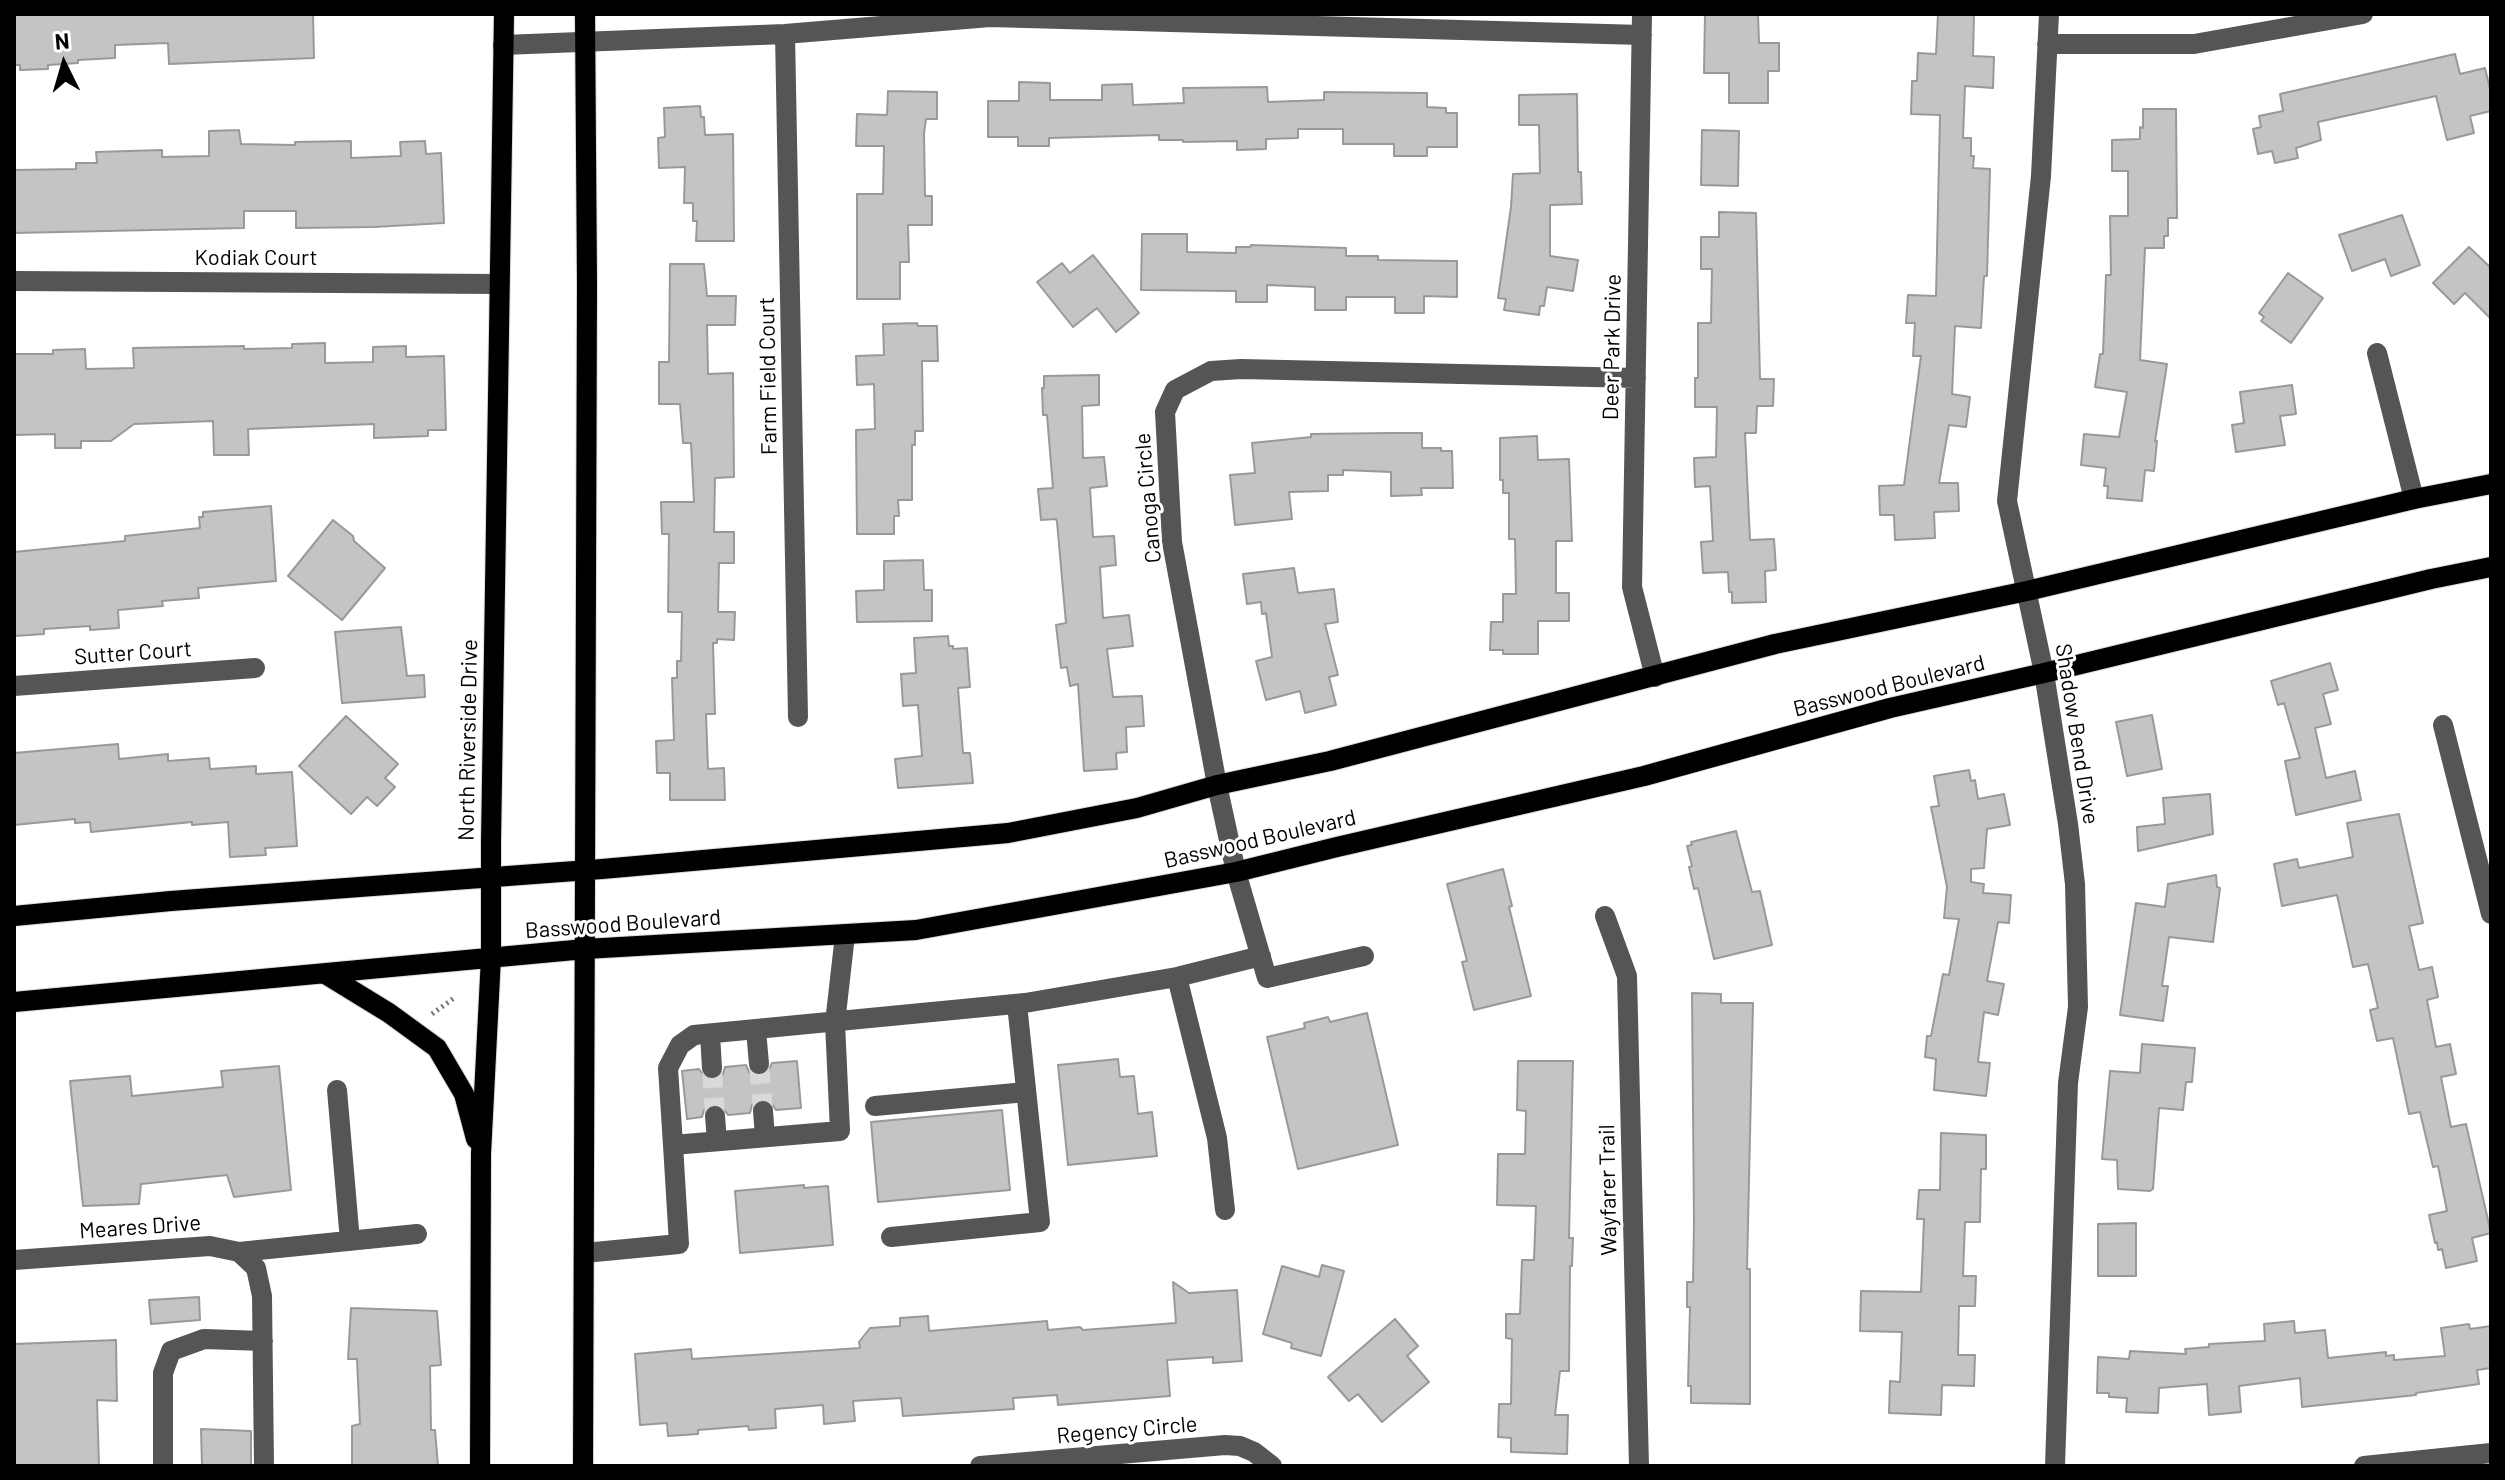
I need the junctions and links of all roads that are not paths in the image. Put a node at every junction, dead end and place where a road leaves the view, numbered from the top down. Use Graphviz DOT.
graph roads {
  1 [pos="504,14"];
  2 [pos="585,14"];
  3 [pos="2049,14"];
  4 [pos="2363,14"];
  5 [pos="1642,24"];
  6 [pos="785,34"];
  7 [pos="586,42"];
  8 [pos="2047,44"];
  9 [pos="503,45"];
  10 [pos="14,281"];
  11 [pos="498,284"];
  12 [pos="2377,353"];
  13 [pos="1636,378"];
  14 [pos="2491,484"];
  15 [pos="2414,499"];
  16 [pos="2491,567"];
  17 [pos="2027,591"];
  18 [pos="255,668"];
  19 [pos="2044,673"];
  20 [pos="1655,677"];
  21 [pos="14,686"];
  22 [pos="798,717"];
  23 [pos="2443,725"];
  24 [pos="1217,785"];
  25 [pos="584,870"];
  26 [pos="1236,872"];
  27 [pos="491,877"];
  28 [pos="2491,914"];
  29 [pos="14,916"];
  30 [pos="1605,916"];
  31 [pos="845,935"];
  32 [pos="585,949"];
  33 [pos="1261,956"];
  34 [pos="1364,956"];
  35 [pos="491,957"];
  36 [pos="327,975"];
  37 [pos="1177,977"];
  38 [pos="14,1002"];
  39 [pos="1017,1004"];
  40 [pos="835,1023"];
  41 [pos="756,1030"];
  42 [pos="710,1034"];
  43 [pos="759,1064"];
  44 [pos="712,1068"];
  45 [pos="337,1090"];
  46 [pos="1026,1092"];
  47 [pos="875,1106"];
  48 [pos="763,1111"];
  49 [pos="715,1116"];
  50 [pos="765,1137"];
  51 [pos="717,1141"];
  52 [pos="673,1145"];
  53 [pos="481,1154"];
  54 [pos="1225,1210"];
  55 [pos="417,1234"];
  56 [pos="891,1237"];
  57 [pos="350,1241"];
  58 [pos="239,1252"];
  59 [pos="584,1253"];
  60 [pos="14,1260"];
  61 [pos="263,1341"];
  62 [pos="2491,1453"];
  63 [pos="163,1466"];
  64 [pos="264,1466"];
  65 [pos="480,1466"];
  66 [pos="583,1466"];
  67 [pos="980,1466"];
  68 [pos="1272,1466"];
  69 [pos="1639,1466"];
  70 [pos="2055,1466"];
  71 [pos="2364,1466"];
  1 -- 9 [label="main road, North Riverside Drive"];
  2 -- 7 [label="main road"];
  3 -- 8 [label="street, Shadow Bend Drive"];
  4 -- 8 [label="street"];
  5 -- 6 [label="street"];
  5 -- 13 [label="street, Deer Park Drive"];
  6 -- 7 [label="street"];
  6 -- 22 [label="street, Farm Field Court"];
  7 -- 9 [label="street"];
  7 -- 25 [label="main road"];
  8 -- 17 [label="street, Shadow Bend Drive"];
  9 -- 11 [label="main road, North Riverside Drive"];
  10 -- 11 [label="street, Kodiak Court"];
  11 -- 27 [label="main road, North Riverside Drive"];
  12 -- 15 [label="street"];
  13 -- 20 [label="street, Deer Park Drive"];
  13 -- 24 [label="street, Canoga Circle"];
  14 -- 15 [label="main road"];
  15 -- 17 [label="main road"];
  16 -- 19 [label="main road, Basswood Boulevard"];
  17 -- 19 [label="street, Shadow Bend Drive"];
  17 -- 20 [label="main road"];
  18 -- 21 [label="street, Sutter Court"];
  19 -- 26 [label="main road, Basswood Boulevard"];
  19 -- 70 [label="street, Shadow Bend Drive"];
  20 -- 24 [label="main road"];
  23 -- 28 [label="street"];
  24 -- 25 [label="main road"];
  24 -- 26 [label="street, Canoga Circle"];
  25 -- 27 [label="main road"];
  25 -- 32 [label="main road"];
  26 -- 31 [label="main road, Basswood Boulevard"];
  26 -- 33 [label="street, Canoga Circle"];
  27 -- 29 [label="main road"];
  27 -- 35 [label="main road, North Riverside Drive"];
  30 -- 69 [label="street, Wayfarer Trail"];
  31 -- 32 [label="main road, Basswood Boulevard"];
  31 -- 40 [label="street"];
  32 -- 35 [label="main road, Basswood Boulevard"];
  32 -- 59 [label="main road"];
  33 -- 34 [label="street"];
  33 -- 37 [label="street"];
  35 -- 36 [label="main road, Basswood Boulevard"];
  35 -- 53 [label="main road, North Riverside Drive"];
  36 -- 38 [label="main road, Basswood Boulevard"];
  36 -- 53 [label="main road"];
  37 -- 39 [label="street"];
  37 -- 54 [label="street"];
  39 -- 40 [label="street"];
  39 -- 46 [label="street"];
  40 -- 41 [label="street"];
  40 -- 50 [label="street"];
  41 -- 42 [label="street"];
  41 -- 43 [label="street"];
  42 -- 44 [label="street"];
  42 -- 52 [label="street"];
  45 -- 57 [label="street"];
  46 -- 47 [label="street"];
  46 -- 56 [label="street"];
  48 -- 50 [label="street"];
  49 -- 51 [label="street"];
  50 -- 51 [label="street"];
  51 -- 52 [label="street"];
  52 -- 59 [label="street"];
  53 -- 65 [label="main road, North Riverside Drive"];
  55 -- 57 [label="street, Meares Drive"];
  57 -- 58 [label="street, Meares Drive"];
  58 -- 60 [label="street, Meares Drive"];
  58 -- 61 [label="street"];
  59 -- 66 [label="main road"];
  61 -- 63 [label="street"];
  61 -- 64 [label="street"];
  62 -- 71 [label="street"];
  67 -- 68 [label="street, Regency Circle"];
}
